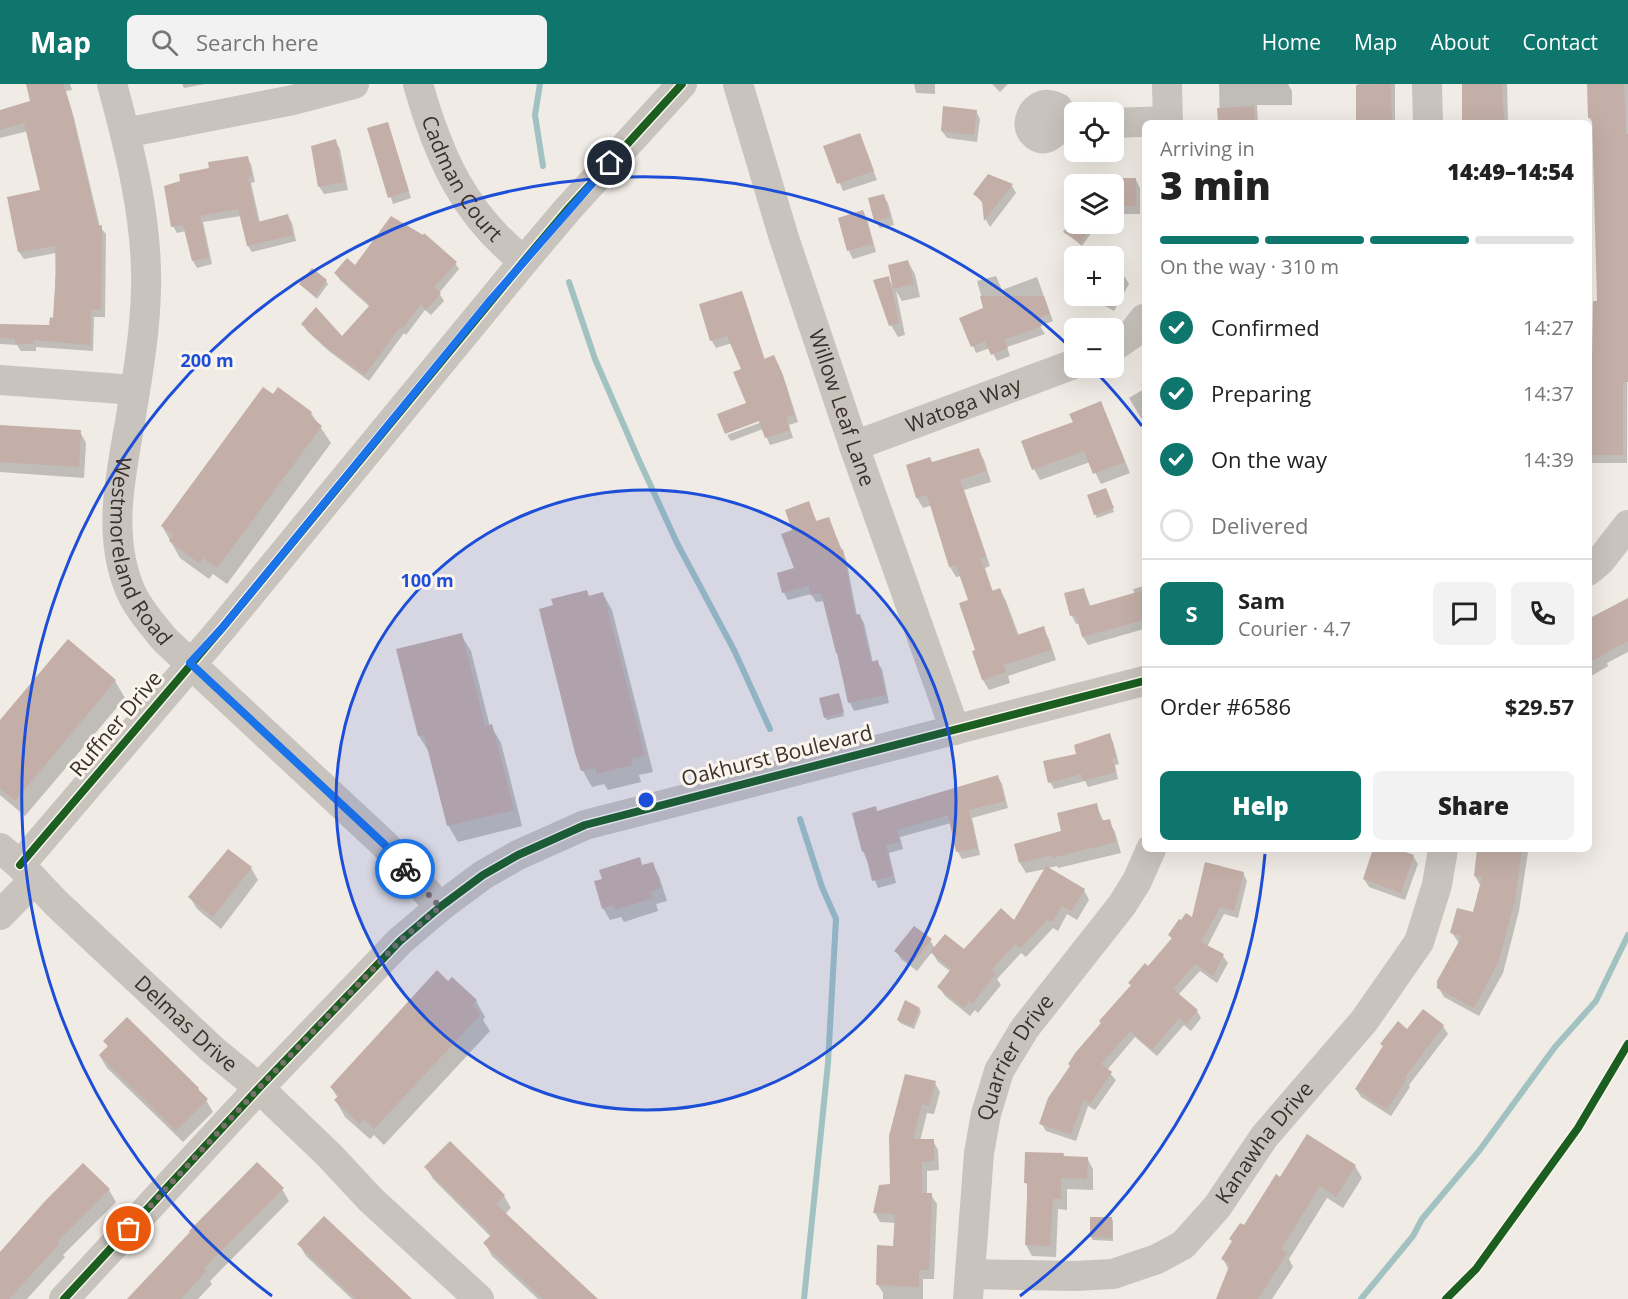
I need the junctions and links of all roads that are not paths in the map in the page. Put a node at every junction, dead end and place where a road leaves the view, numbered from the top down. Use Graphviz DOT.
graph roads {
  1 [pos="111,84"];
  2 [pos="354,84"];
  3 [pos="418,84"];
  4 [pos="682,84"];
  5 [pos="738,84"];
  6 [pos="1167,84"];
  7 [pos="1427,84"];
  8 [pos="1168,120"];
  9 [pos="1428,120"];
  10 [pos="1142,122"];
  11 [pos="1124,123"];
  12 [pos="125,133"];
  13 [pos="524,261"];
  14 [pos="1142,322"];
  15 [pos="1124,339"];
  16 [pos="1064,368"];
  17 [pos="0,380"];
  18 [pos="135,390"];
  19 [pos="854,446"];
  20 [pos="1628,525"];
  21 [pos="1592,568"];
  22 [pos="190,663"];
  23 [pos="1142,682"];
  24 [pos="955,730"];
  25 [pos="1149,852"];
  26 [pos="1442,852"];
  27 [pos="18,864"];
  28 [pos="440,907"];
  29 [pos="0,915"];
  30 [pos="259,1088"];
  31 [pos="969,1287"];
  32 [pos="477,1298"];
  33 [pos="64,1299"];
  1 -- 12 [label="street, Westmoreland Road"];
  2 -- 12 [label="street"];
  3 -- 13 [label="street, Cadman Court"];
  4 -- 13 [label="street, Ruffner Drive"];
  5 -- 19 [label="street, Willow Leaf Lane"];
  6 -- 8 [label="street"];
  7 -- 9 [label="street"];
  10 -- 11 [label="street"];
  12 -- 18 [label="street, Westmoreland Road"];
  13 -- 22 [label="street, Ruffner Drive"];
  14 -- 15 [label="street"];
  16 -- 19 [label="street, Watoga Way"];
  17 -- 18 [label="street"];
  18 -- 22 [label="street, Westmoreland Road"];
  19 -- 24 [label="street, Willow Leaf Lane"];
  20 -- 21 [label="street"];
  22 -- 27 [label="street, Ruffner Drive"];
  22 -- 28 [label="street, Westmoreland Road"];
  23 -- 24 [label="street, Oakhurst Boulevard"];
  24 -- 28 [label="street, Oakhurst Boulevard"];
  25 -- 31 [label="street, Quarrier Drive"];
  26 -- 31 [label="street, Kanawha Drive"];
  27 -- 29 [label="street, Ruffner Drive"];
  27 -- 30 [label="street, Delmas Drive"];
  28 -- 30 [label="street, Oakhurst Boulevard"];
  30 -- 32 [label="street, Delmas Drive"];
  30 -- 33 [label="street, Oakhurst Boulevard"];
}
